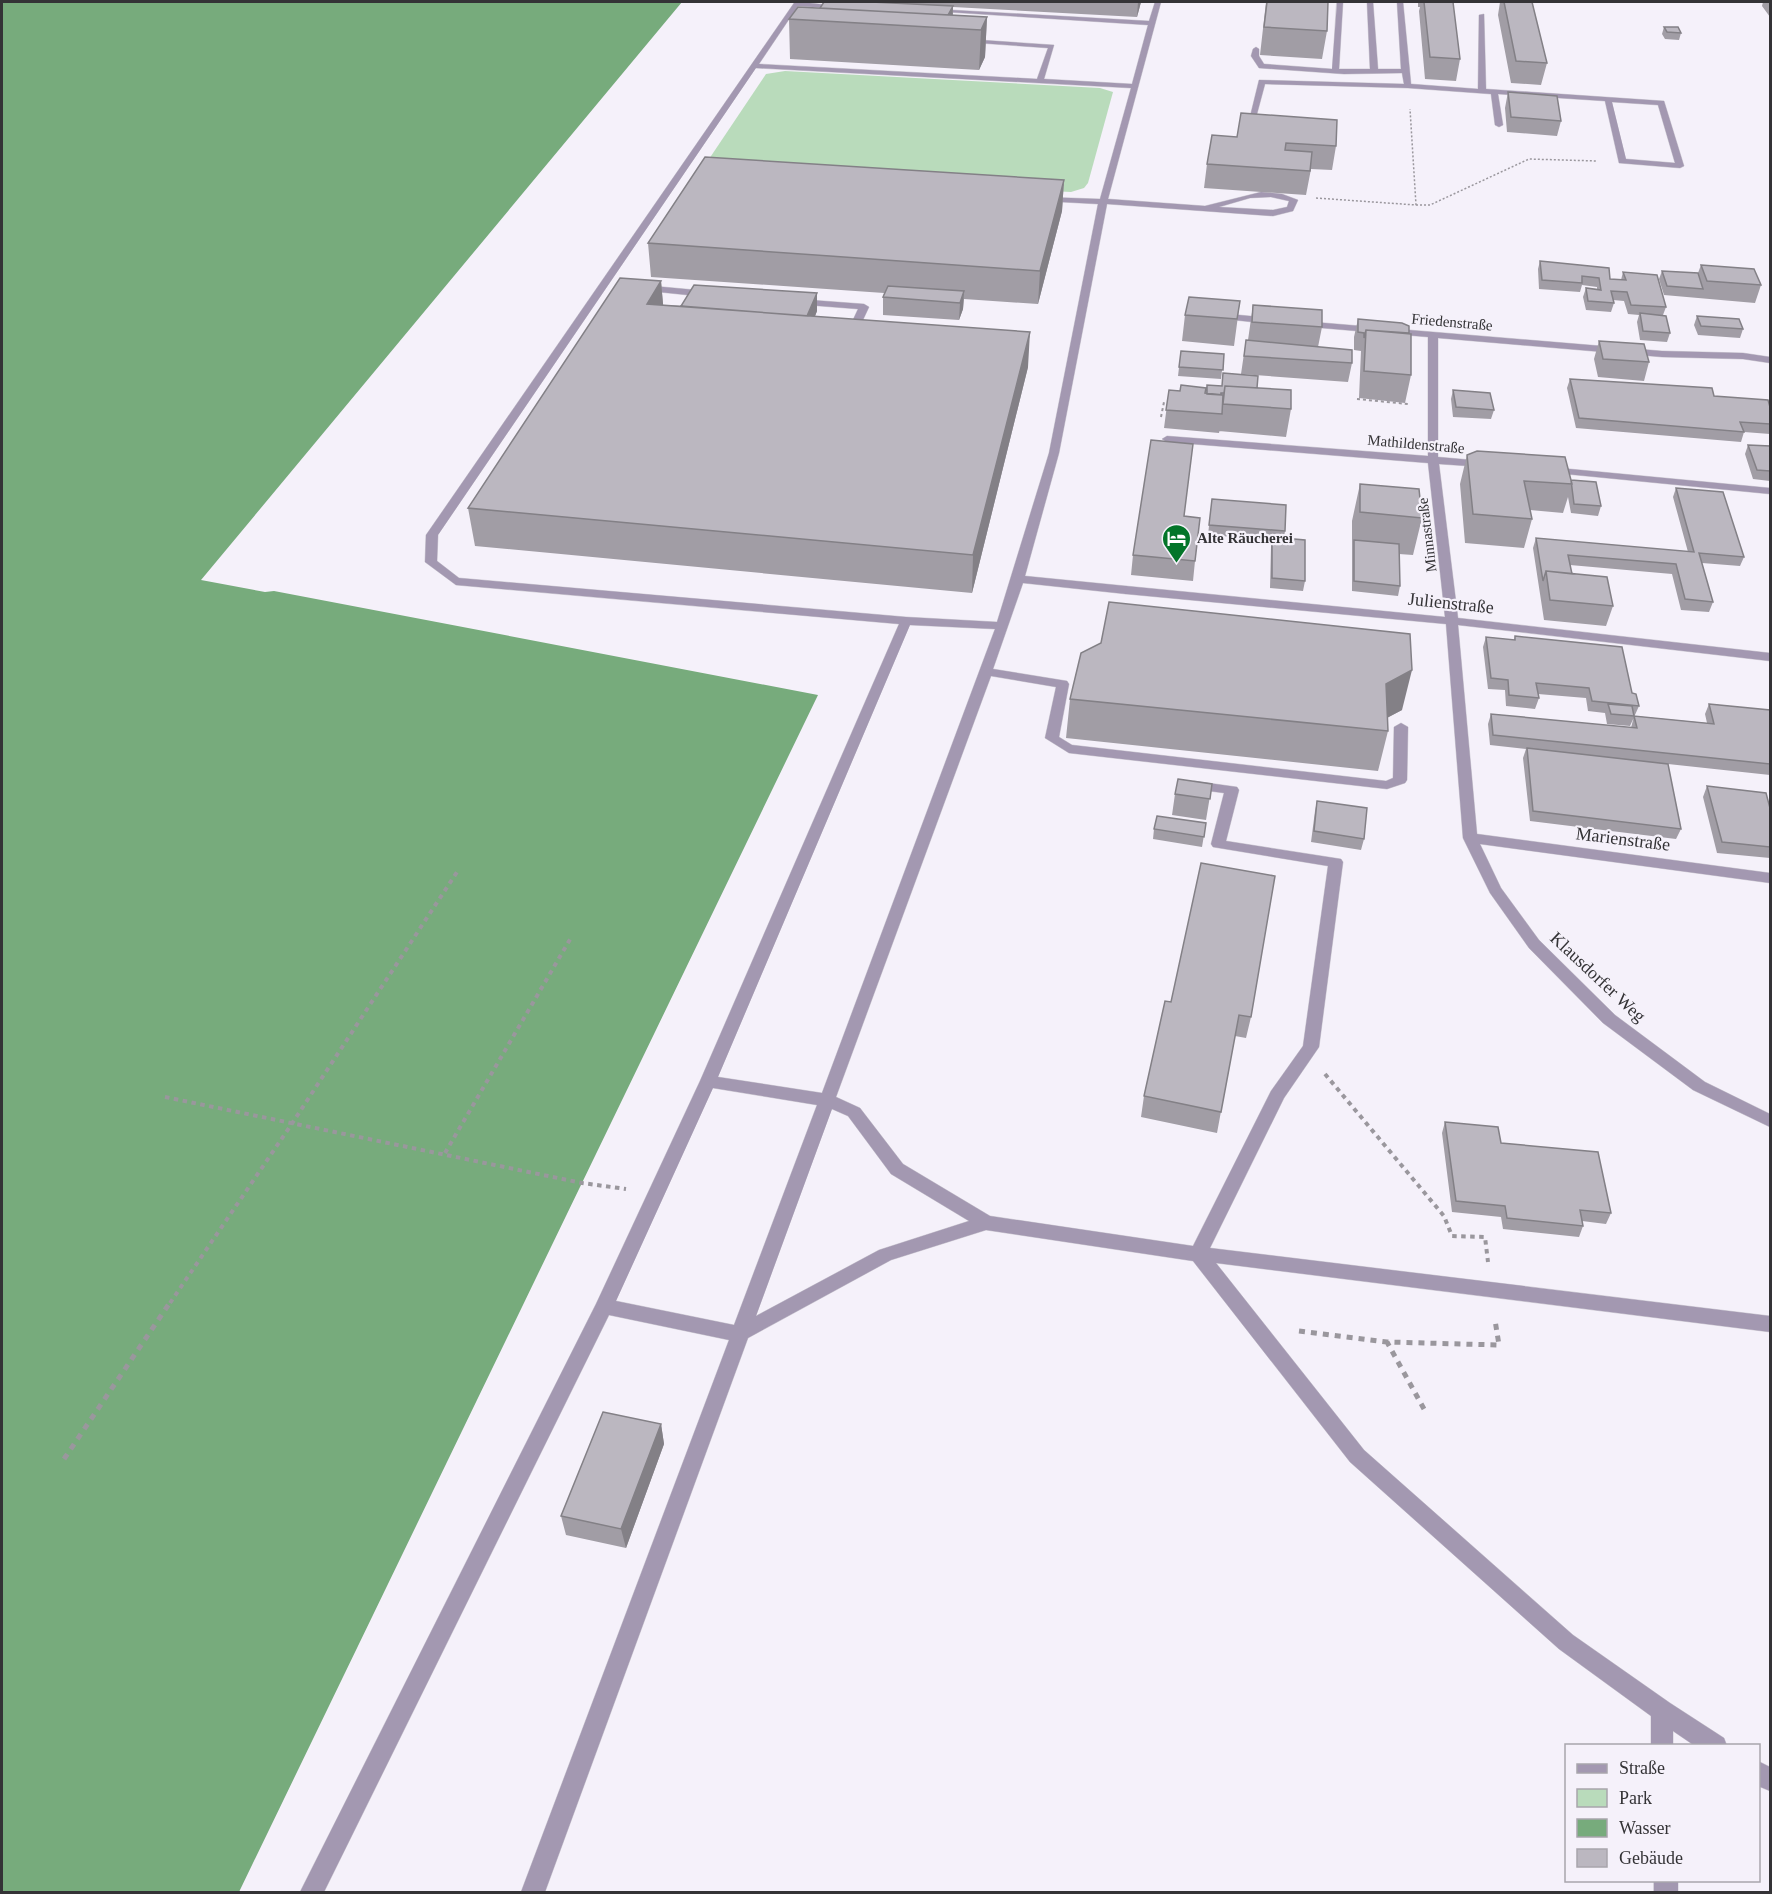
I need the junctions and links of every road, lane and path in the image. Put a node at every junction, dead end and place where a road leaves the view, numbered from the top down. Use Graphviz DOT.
graph roads {
  1 [pos="1158,2"];
  2 [pos="1340,2"];
  3 [pos="1370,2"];
  4 [pos="1400,2"];
  5 [pos="797,3"];
  6 [pos="853,7"];
  7 [pos="921,11"];
  8 [pos="977,14"];
  9 [pos="1482,15"];
  10 [pos="973,23"];
  11 [pos="1153,23"];
  12 [pos="969,32"];
  13 [pos="1256,49"];
  14 [pos="753,66"];
  15 [pos="1374,70"];
  16 [pos="1335,71"];
  17 [pos="1405,71"];
  18 [pos="1040,81"];
  19 [pos="1135,86"];
  20 [pos="1408,86"];
  21 [pos="1482,91"];
  22 [pos="1494,92"];
  23 [pos="1608,99"];
  24 [pos="1499,125"];
  25 [pos="1271,128"];
  26 [pos="1622,162"];
  27 [pos="676,178"];
  28 [pos="688,178"];
  29 [pos="1032,198"];
  30 [pos="1294,200"];
  31 [pos="1103,202"];
  32 [pos="1416,205"];
  33 [pos="1206,208"];
  34 [pos="603,285"];
  35 [pos="615,286"];
  36 [pos="627,287"];
  37 [pos="722,295"];
  38 [pos="781,300"];
  39 [pos="1211,315"];
  40 [pos="857,322"];
  41 [pos="1432,335"];
  42 [pos="1701,357"];
  43 [pos="1770,360"];
  44 [pos="1770,366"];
  45 [pos="1357,399"];
  46 [pos="1433,406"];
  47 [pos="1167,439"];
  48 [pos="1433,460"];
  49 [pos="1491,465"];
  50 [pos="1538,469"];
  51 [pos="1770,491"];
  52 [pos="1018,579"];
  53 [pos="906,621"];
  54 [pos="1452,621"];
  55 [pos="1001,626"];
  56 [pos="1770,657"];
  57 [pos="986,672"];
  58 [pos="1401,727"];
  59 [pos="1182,783"];
  60 [pos="1470,838"];
  61 [pos="457,872"];
  62 [pos="1770,878"];
  63 [pos="572,936"];
  64 [pos="1311,1047"];
  65 [pos="708,1081"];
  66 [pos="165,1097"];
  67 [pos="827,1100"];
  68 [pos="1770,1122"];
  69 [pos="291,1125"];
  70 [pos="445,1153"];
  71 [pos="656,1193"];
  72 [pos="986,1223"];
  73 [pos="1198,1254"];
  74 [pos="1492,1290"];
  75 [pos="604,1306"];
  76 [pos="1770,1324"];
  77 [pos="1254,1325"];
  78 [pos="739,1334"];
  79 [pos="1387,1342"];
  80 [pos="1424,1409"];
  81 [pos="64,1459"];
  82 [pos="1662,1711"];
  83 [pos="1662,1744"];
  84 [pos="1713,1744"];
  85 [pos="312,1893"];
  86 [pos="533,1893"];
  1 -- 11 [label="street"];
  2 -- 16 [label="street"];
  3 -- 15 [label="street"];
  4 -- 17 [label="street"];
  5 -- 6 [label="street"];
  5 -- 14 [label="street"];
  7 -- 8 [label="street"];
  8 -- 10 [label="street"];
  8 -- 11 [label="street"];
  9 -- 21 [label="street"];
  11 -- 19 [label="street"];
  12 -- 18 [label="street"];
  13 -- 16 [label="street"];
  14 -- 18 [label="street"];
  14 -- 27 [label="street"];
  15 -- 16 [label="street"];
  15 -- 17 [label="street"];
  17 -- 20 [label="street"];
  18 -- 19 [label="street"];
  19 -- 31 [label="street"];
  20 -- 21 [label="street"];
  20 -- 25 [label="street"];
  20 -- 32 [label="path"];
  21 -- 22 [label="street"];
  22 -- 23 [label="street"];
  22 -- 24 [label="street"];
  23 -- 26 [label="street"];
  23 -- 26 [label="street"];
  26 -- 32 [label="path"];
  27 -- 28 [label="street"];
  27 -- 34 [label="street"];
  29 -- 31 [label="street"];
  30 -- 32 [label="path"];
  30 -- 33 [label="street"];
  30 -- 33 [label="street"];
  31 -- 33 [label="street"];
  31 -- 52 [label="street"];
  34 -- 35 [label="street"];
  34 -- 53 [label="street"];
  36 -- 37 [label="street"];
  38 -- 40 [label="street"];
  39 -- 41 [label="street, Friedenstraße"];
  41 -- 42 [label="street, Friedenstraße"];
  41 -- 46 [label="street, Minnastraße"];
  42 -- 43 [label="street, Friedenstraße"];
  42 -- 44 [label="street, Friedenstraße"];
  45 -- 46 [label="path"];
  46 -- 48 [label="street, Minnastraße"];
  47 -- 48 [label="street, Mathildenstraße"];
  48 -- 49 [label="street, Mathildenstraße"];
  48 -- 54 [label="street, Minnastraße"];
  50 -- 51 [label="street"];
  52 -- 54 [label="street, Julienstraße"];
  52 -- 55 [label="street"];
  53 -- 55 [label="street"];
  53 -- 65 [label="street"];
  54 -- 56 [label="street, Julienstraße"];
  54 -- 60 [label="street, Minnastraße"];
  55 -- 57 [label="street"];
  57 -- 58 [label="street"];
  57 -- 67 [label="street"];
  59 -- 64 [label="street"];
  60 -- 62 [label="street, Marienstraße"];
  60 -- 68 [label="street, Klausdorfer Weg"];
  61 -- 69 [label="path"];
  63 -- 70 [label="path"];
  64 -- 73 [label="street"];
  64 -- 74 [label="path"];
  65 -- 67 [label="street"];
  65 -- 71 [label="street"];
  66 -- 69 [label="path"];
  67 -- 72 [label="street"];
  67 -- 78 [label="street"];
  69 -- 70 [label="path"];
  69 -- 81 [label="path"];
  70 -- 71 [label="path"];
  71 -- 75 [label="street"];
  72 -- 73 [label="street"];
  72 -- 78 [label="street"];
  73 -- 74 [label="street"];
  73 -- 77 [label="street"];
  74 -- 76 [label="street"];
  74 -- 79 [label="path"];
  75 -- 78 [label="street"];
  75 -- 85 [label="street"];
  77 -- 79 [label="path"];
  77 -- 82 [label="street"];
  78 -- 86 [label="street"];
  79 -- 80 [label="path"];
  82 -- 83 [label="street"];
  82 -- 84 [label="street"];
}
